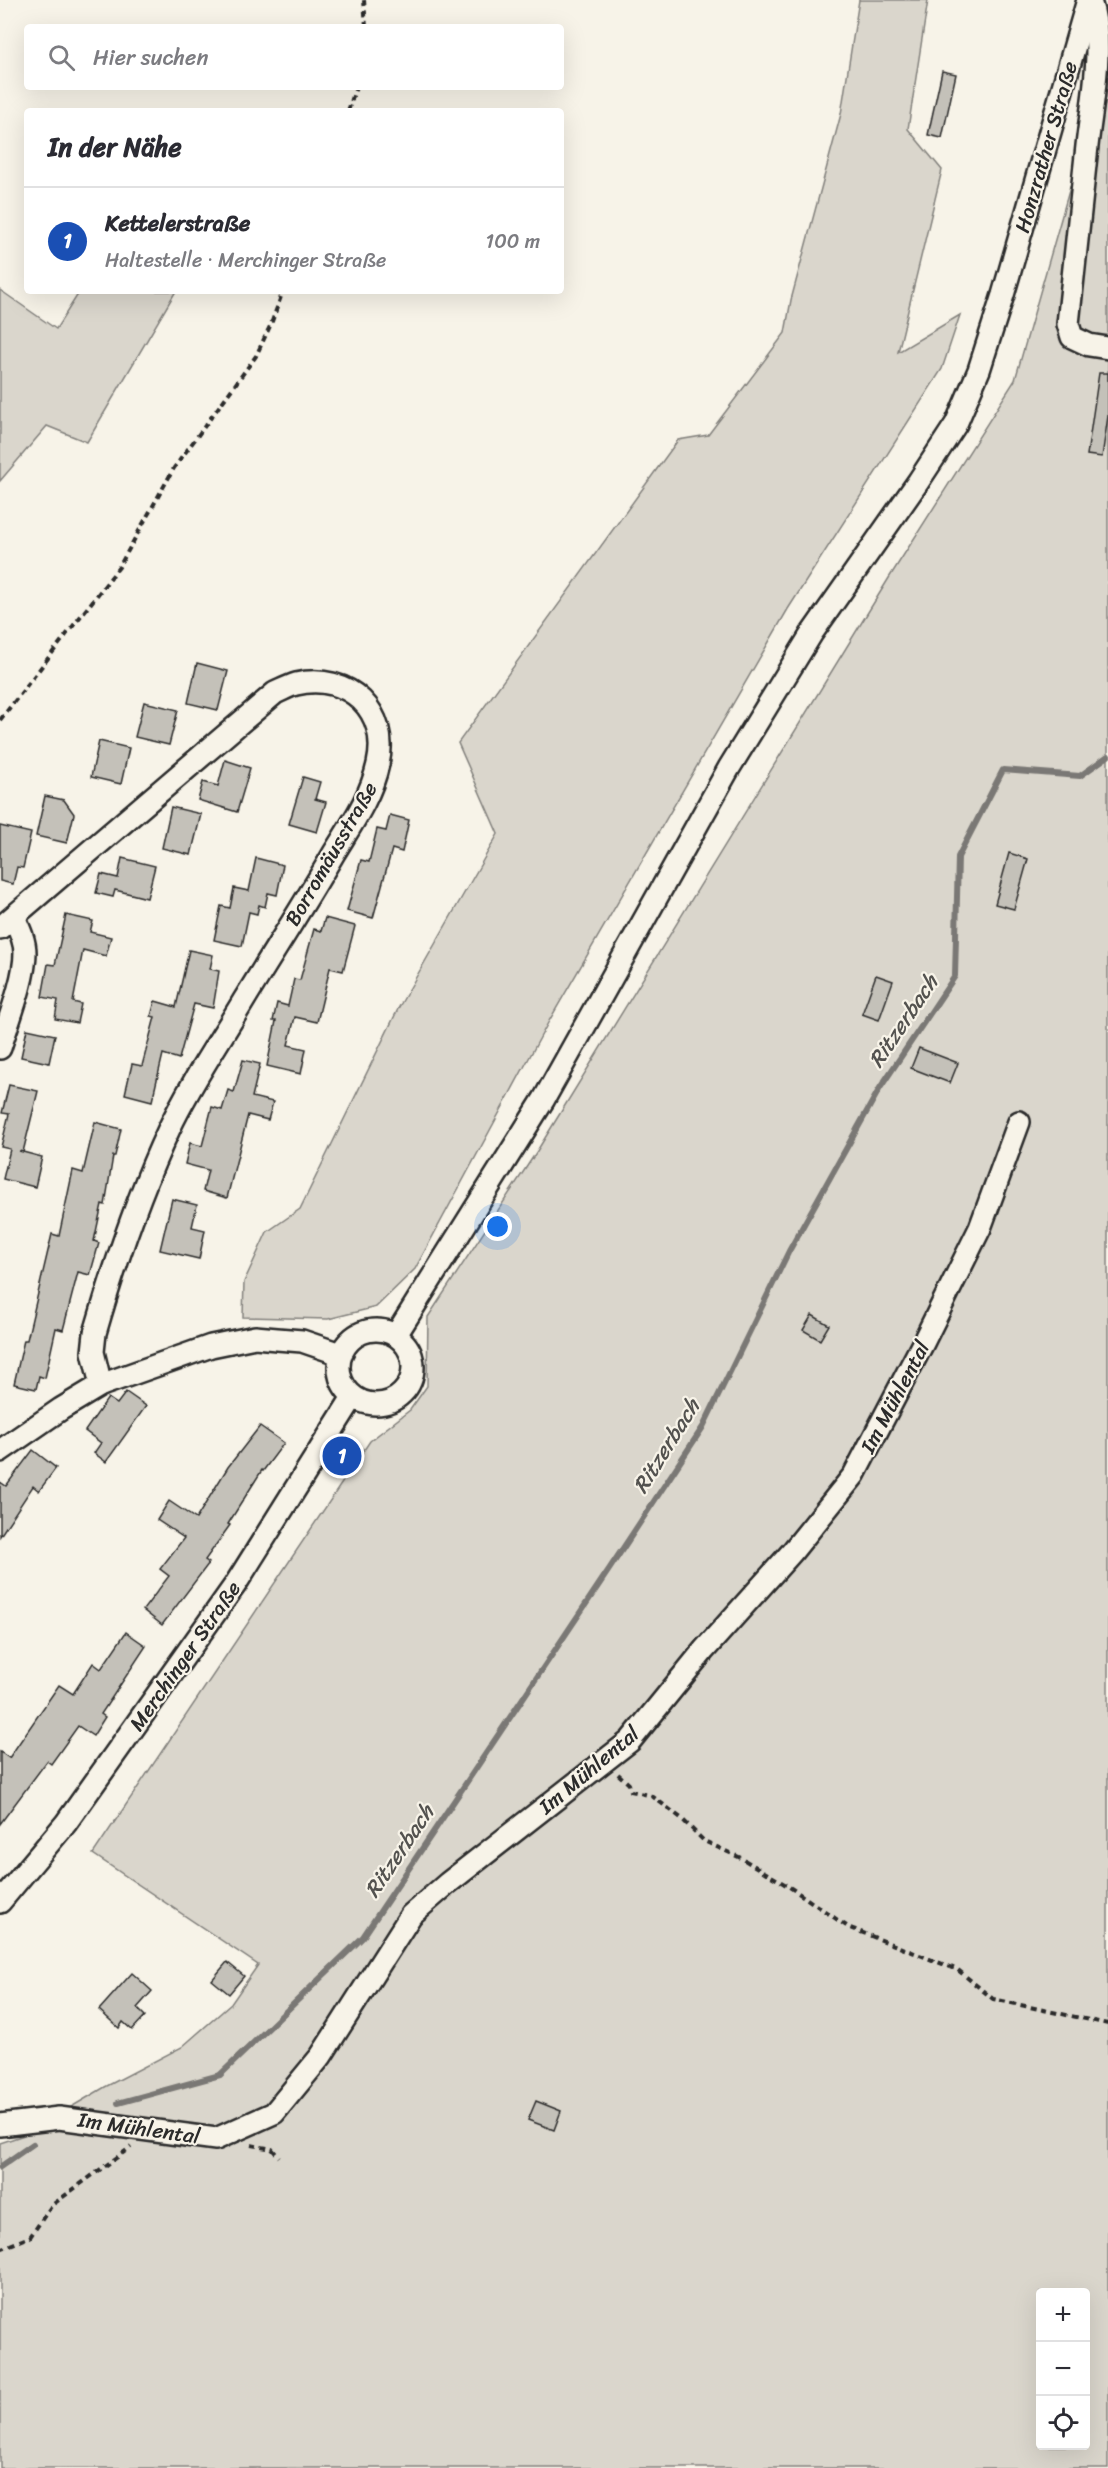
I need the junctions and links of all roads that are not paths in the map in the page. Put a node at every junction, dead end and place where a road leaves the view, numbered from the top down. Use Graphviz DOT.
graph roads {
  1 [pos="1089,0"];
  2 [pos="1108,348"];
  3 [pos="7,922"];
  4 [pos="0,1048"];
  5 [pos="1019,1122"];
  6 [pos="396,1335"];
  7 [pos="340,1354"];
  8 [pos="101,1385"];
  9 [pos="353,1397"];
  10 [pos="0,1451"];
  11 [pos="0,1902"];
  12 [pos="0,2125"];
  1 -- 2 [label="street"];
  1 -- 6 [label="street, Honzrather Straße"];
  3 -- 4 [label="street"];
  3 -- 8 [label="street, Borromäusstraße"];
  5 -- 12 [label="street, Im Mühlental"];
  6 -- 7 [label="street"];
  6 -- 9 [label="street"];
  7 -- 8 [label="street"];
  7 -- 9 [label="street"];
  8 -- 10 [label="street"];
  9 -- 11 [label="street, Merchinger Straße"];
}
